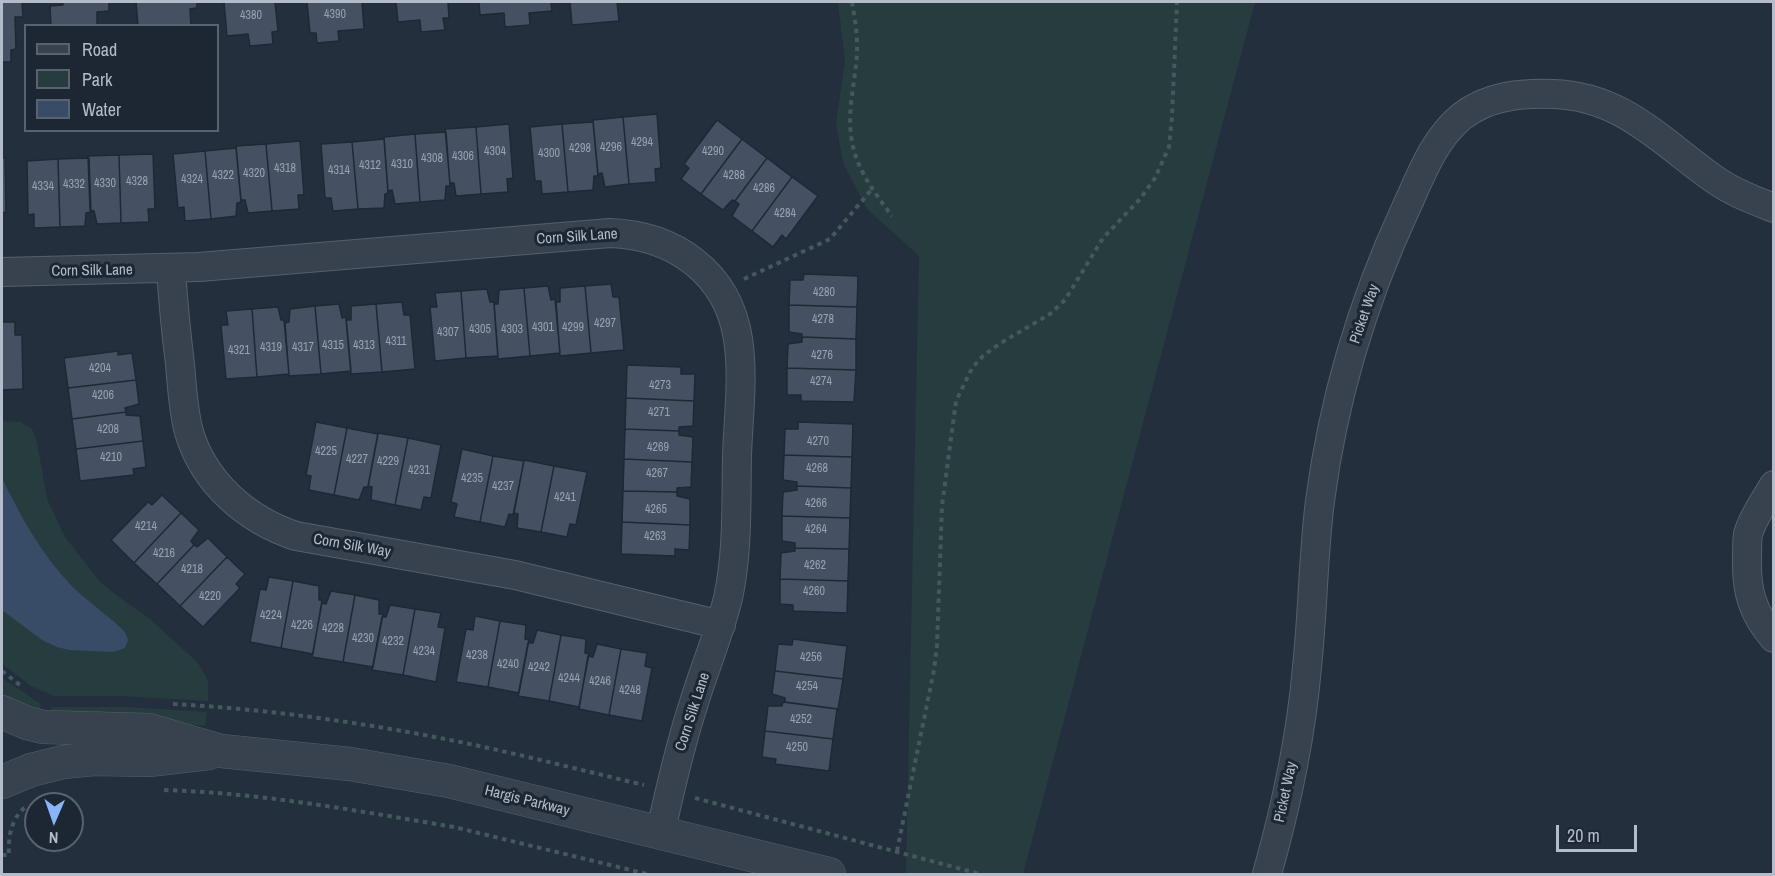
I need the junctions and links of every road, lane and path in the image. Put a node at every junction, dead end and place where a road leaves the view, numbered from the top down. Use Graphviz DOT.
graph roads {
  1 [pos="852,2"];
  2 [pos="1177,2"];
  3 [pos="872,189"];
  4 [pos="1773,208"];
  5 [pos="892,216"];
  6 [pos="171,268"];
  7 [pos="2,272"];
  8 [pos="722,294"];
  9 [pos="1773,485"];
  10 [pos="721,625"];
  11 [pos="1773,638"];
  12 [pos="2,671"];
  13 [pos="21,686"];
  14 [pos="165,704"];
  15 [pos="2,712"];
  16 [pos="221,751"];
  17 [pos="2,782"];
  18 [pos="650,787"];
  19 [pos="163,790"];
  20 [pos="688,796"];
  21 [pos="24,810"];
  22 [pos="660,834"];
  23 [pos="897,851"];
  24 [pos="2,855"];
  25 [pos="647,874"];
  26 [pos="829,874"];
  27 [pos="980,874"];
  28 [pos="1267,874"];
  1 -- 3 [label="path"];
  2 -- 23 [label="path"];
  3 -- 5 [label="path"];
  3 -- 8 [label="path"];
  4 -- 28 [label="street, Picket Way"];
  6 -- 7 [label="street, Corn Silk Lane"];
  6 -- 8 [label="street, Corn Silk Lane"];
  6 -- 10 [label="street, Corn Silk Way"];
  8 -- 10 [label="street, Corn Silk Lane"];
  9 -- 11 [label="street"];
  10 -- 22 [label="street, Corn Silk Lane"];
  12 -- 13 [label="path"];
  14 -- 18 [label="path"];
  15 -- 16 [label="street, Hargis Parkway"];
  16 -- 17 [label="street, Hargis Parkway"];
  16 -- 22 [label="street, Hargis Parkway"];
  19 -- 25 [label="path"];
  20 -- 23 [label="path"];
  21 -- 24 [label="path"];
  22 -- 26 [label="street, Hargis Parkway"];
  23 -- 27 [label="path"];
}
